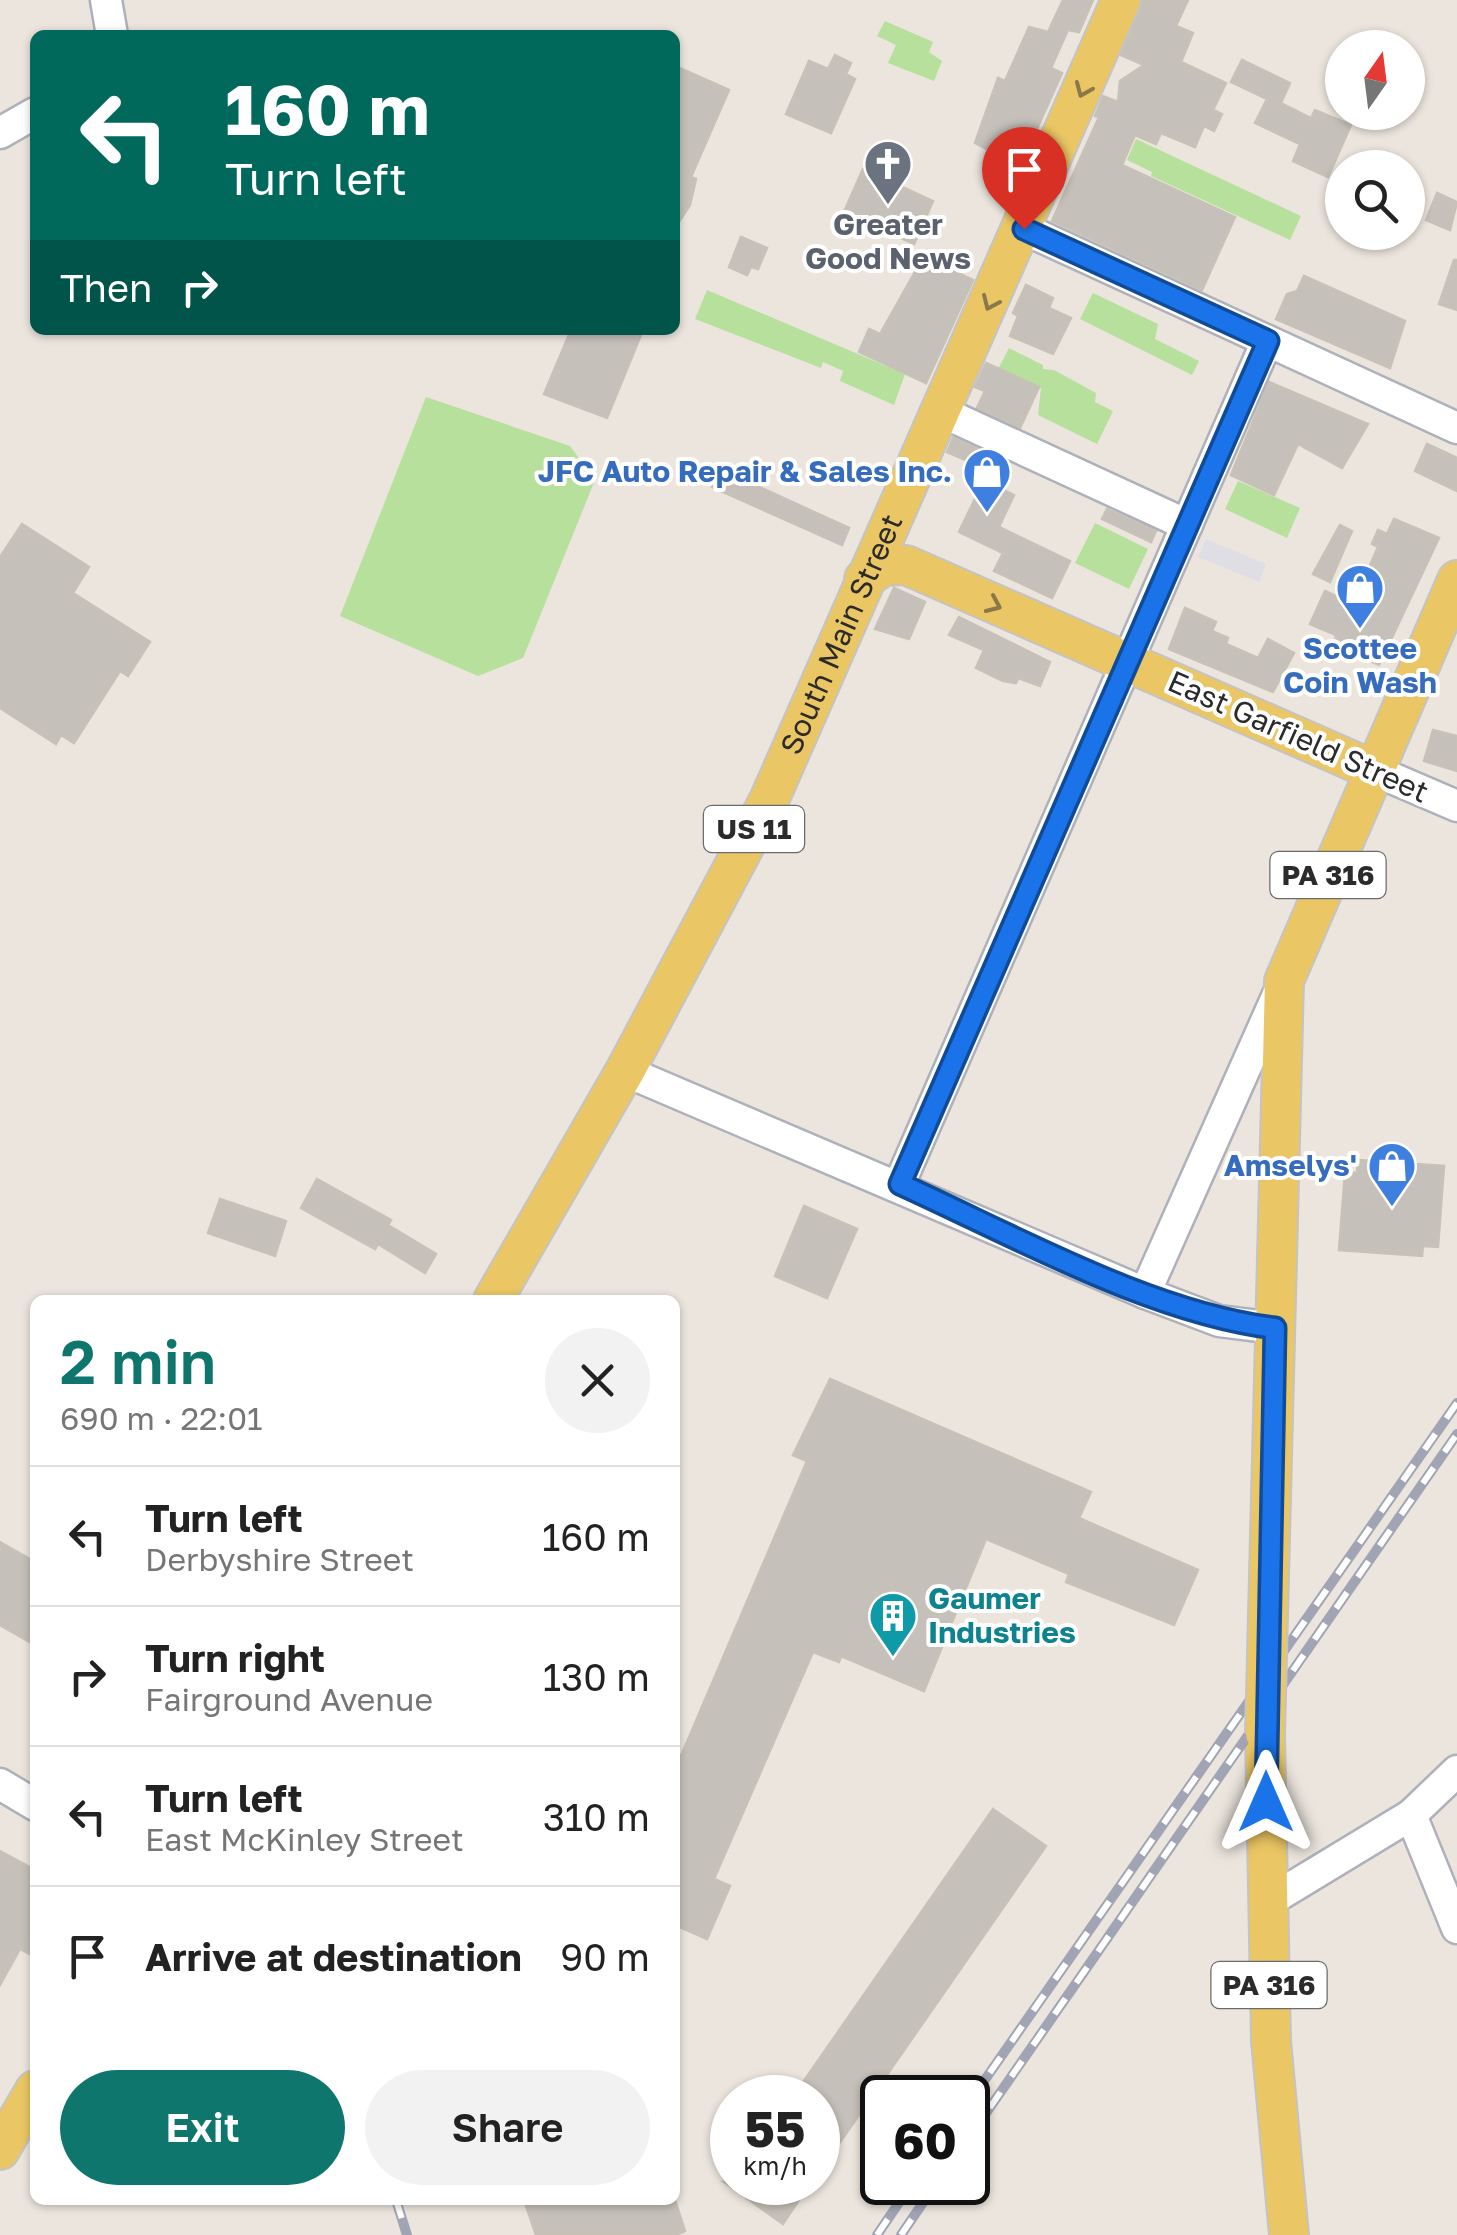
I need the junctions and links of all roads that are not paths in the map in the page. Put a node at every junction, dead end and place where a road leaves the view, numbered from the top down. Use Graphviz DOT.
graph roads {
  1 [pos="106,0"];
  2 [pos="1122,0"];
  3 [pos="111,30"];
  4 [pos="30,116"];
  5 [pos="0,132"];
  6 [pos="1024,229"];
  7 [pos="1268,341"];
  8 [pos="942,412"];
  9 [pos="1457,428"];
  10 [pos="1187,524"];
  11 [pos="886,530"];
  12 [pos="906,565"];
  13 [pos="864,578"];
  14 [pos="1457,580"];
  15 [pos="1126,663"];
  16 [pos="1374,770"];
  17 [pos="1457,806"];
  18 [pos="1284,981"];
  19 [pos="625,1071"];
  20 [pos="900,1184"];
  21 [pos="1145,1293"];
  22 [pos="496,1295"];
  23 [pos="1275,1328"];
  24 [pos="1457,1771"];
  25 [pos="0,1784"];
  26 [pos="30,1802"];
  27 [pos="1411,1815"];
  28 [pos="1266,1904"];
  29 [pos="1457,1928"];
  30 [pos="30,2099"];
  31 [pos="0,2150"];
  32 [pos="1289,2235"];
  1 -- 3 [label="street"];
  2 -- 6 [label="main road, South Main Street / US 11, one-way"];
  4 -- 5 [label="street"];
  6 -- 7 [label="street"];
  6 -- 8 [label="main road, South Main Street / US 11, one-way"];
  7 -- 9 [label="street"];
  7 -- 10 [label="street"];
  8 -- 10 [label="street"];
  8 -- 11 [label="main road, South Main Street / US 11"];
  10 -- 15 [label="street"];
  11 -- 12 [label="main road"];
  11 -- 13 [label="main road, South Main Street / US 11"];
  12 -- 13 [label="main road"];
  12 -- 15 [label="main road, East Garfield Street, one-way"];
  13 -- 19 [label="main road, South Main Street / US 11"];
  14 -- 16 [label="main road"];
  15 -- 16 [label="main road, East Garfield Street"];
  15 -- 20 [label="street"];
  16 -- 17 [label="street, East Garfield Street"];
  16 -- 18 [label="main road, PA 316"];
  18 -- 21 [label="street"];
  18 -- 23 [label="main road, PA 316"];
  19 -- 20 [label="street"];
  19 -- 22 [label="main road, South Main Street / US 11"];
  20 -- 21 [label="street"];
  21 -- 23 [label="street"];
  23 -- 28 [label="main road, PA 316, bridge"];
  24 -- 27 [label="street"];
  25 -- 26 [label="street"];
  27 -- 28 [label="street"];
  27 -- 29 [label="street"];
  28 -- 32 [label="main road, PA 316"];
  30 -- 31 [label="main road"];
}
